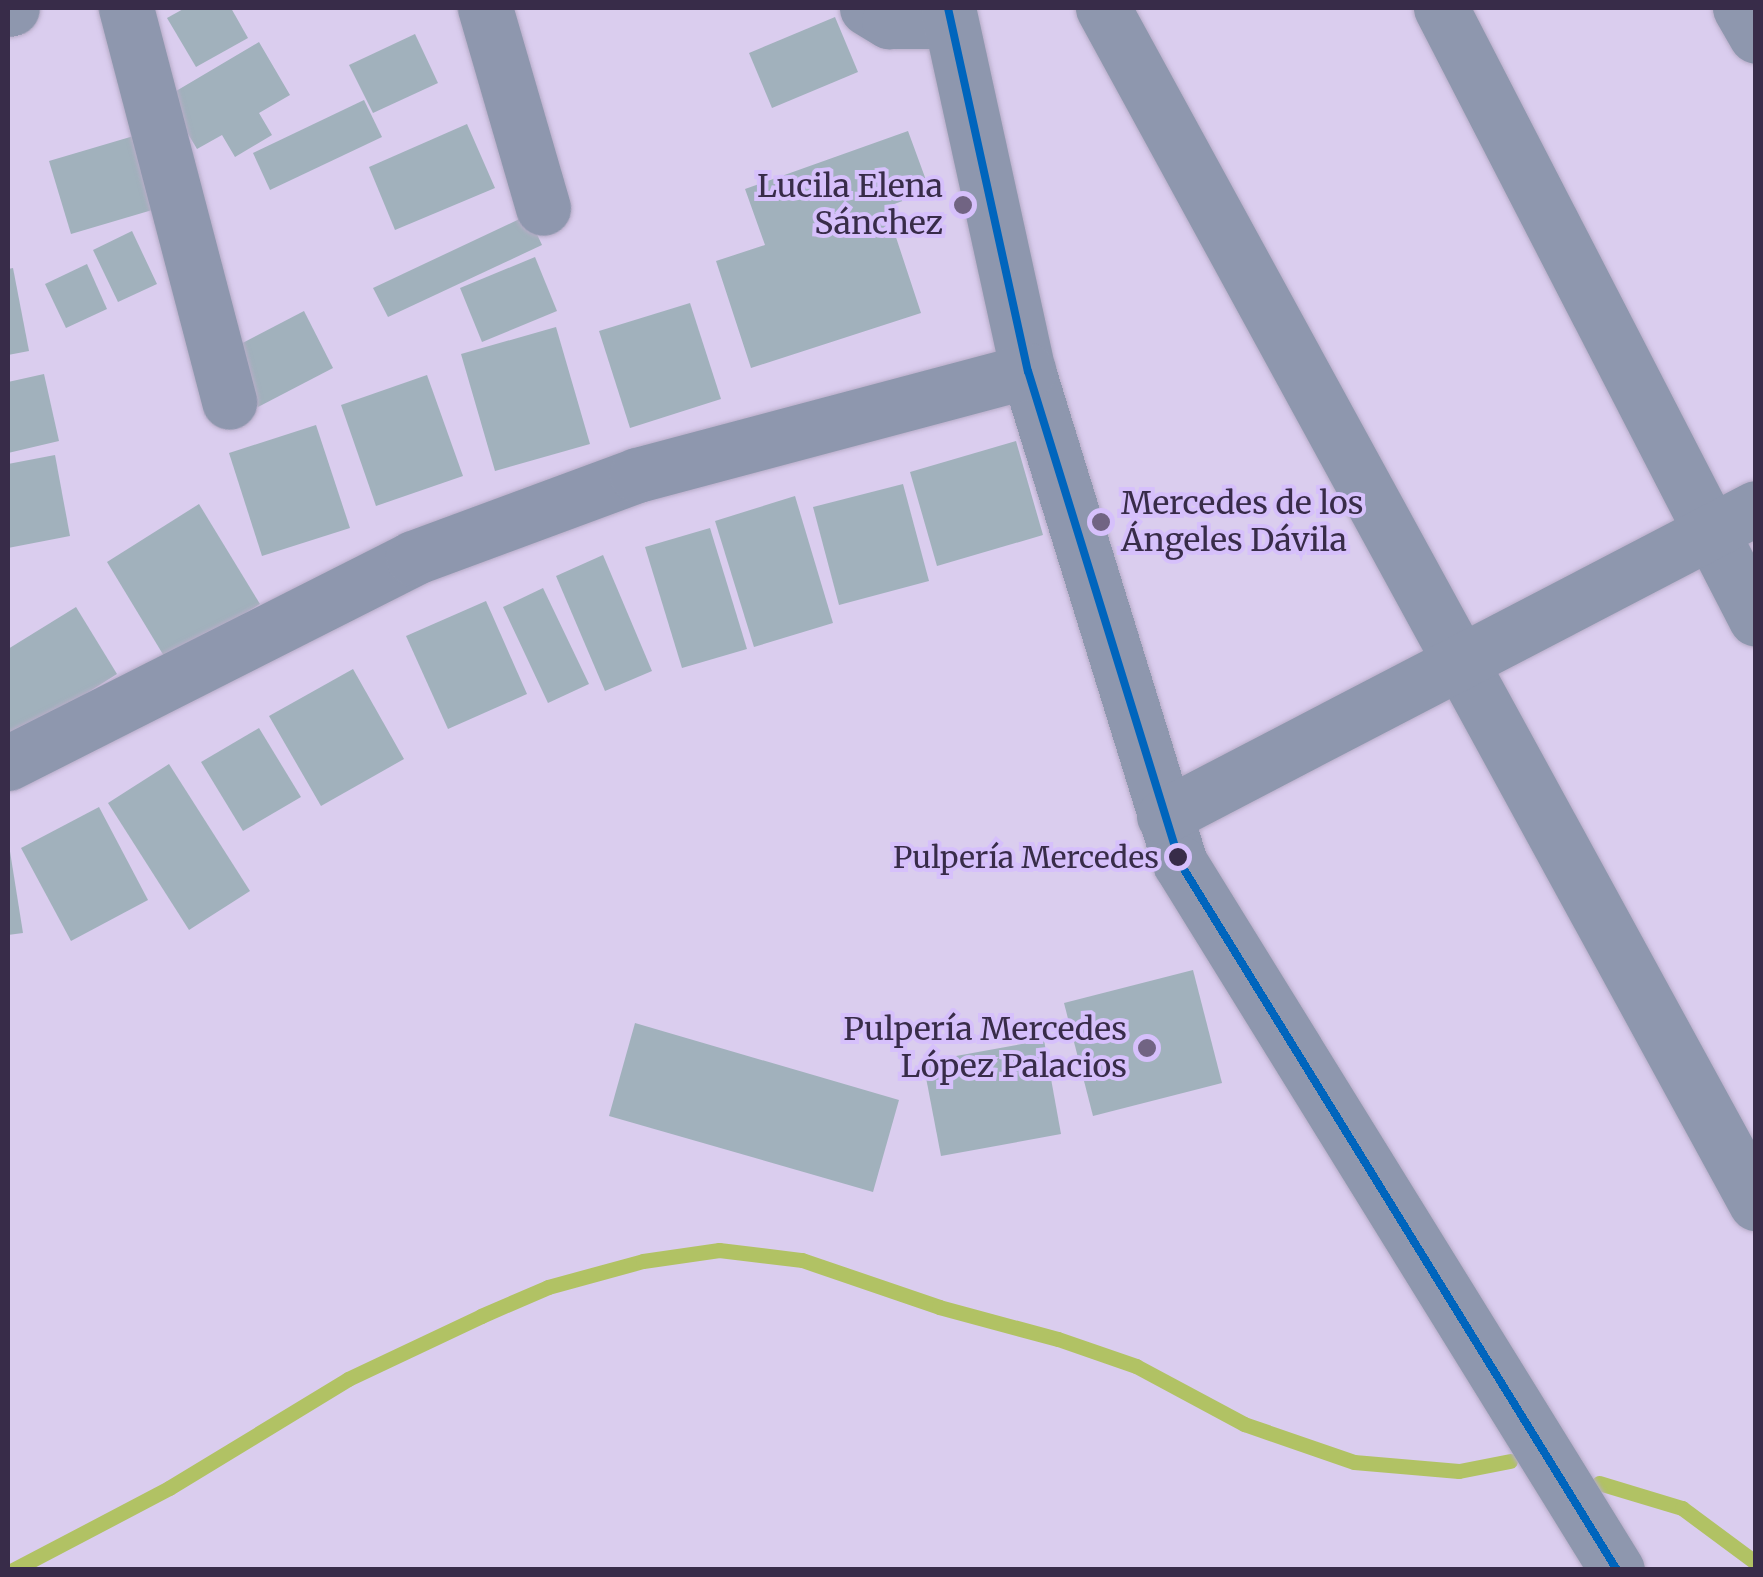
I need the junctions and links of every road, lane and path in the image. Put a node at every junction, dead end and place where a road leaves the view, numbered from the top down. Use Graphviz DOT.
graph roads {
  1 [pos="126,8"];
  2 [pos="484,8"];
  3 [pos="868,8"];
  4 [pos="1103,8"];
  5 [pos="1441,8"];
  6 [pos="1740,8"];
  7 [pos="948,14"];
  8 [pos="1756,36"];
  9 [pos="542,208"];
  10 [pos="1028,371"];
  11 [pos="228,402"];
  12 [pos="1733,520"];
  13 [pos="1756,619"];
  14 [pos="1464,662"];
  15 [pos="8,763"];
  16 [pos="1164,816"];
  17 [pos="1756,1202"];
  18 [pos="1617,1570"];
  1 -- 11 [label="street"];
  2 -- 9 [label="street"];
  3 -- 7 [label="street"];
  4 -- 14 [label="street"];
  5 -- 12 [label="street"];
  6 -- 8 [label="street"];
  7 -- 10 [label="street"];
  10 -- 15 [label="street"];
  10 -- 16 [label="street"];
  12 -- 13 [label="street"];
  12 -- 14 [label="street"];
  14 -- 16 [label="street"];
  14 -- 17 [label="street"];
  16 -- 18 [label="street"];
}
